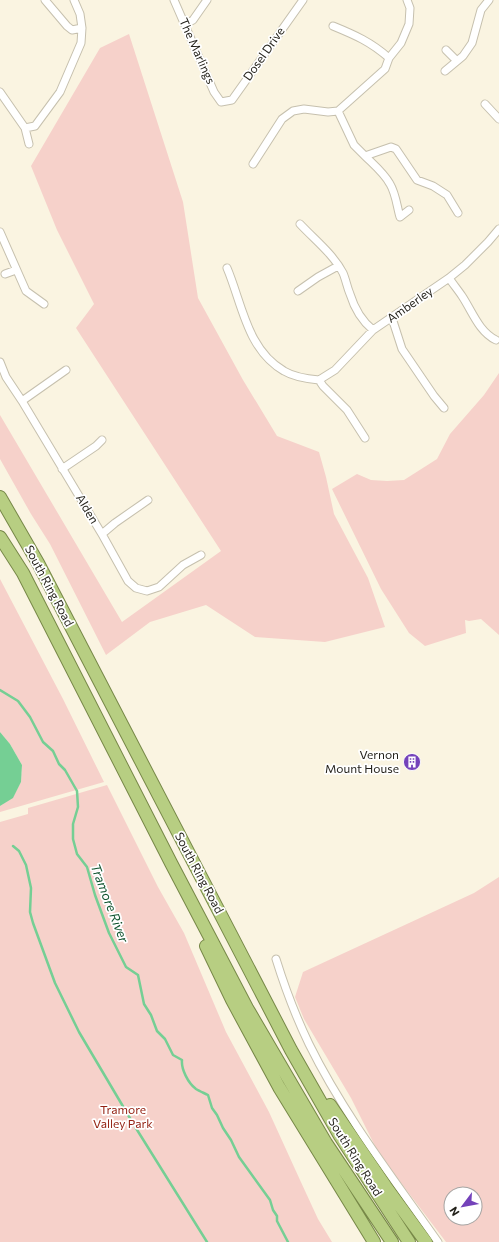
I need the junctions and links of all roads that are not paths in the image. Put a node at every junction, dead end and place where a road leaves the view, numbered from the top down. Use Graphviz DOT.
graph roads {
  1 [pos="46,0"];
  2 [pos="74,0"];
  3 [pos="174,0"];
  4 [pos="207,0"];
  5 [pos="303,0"];
  6 [pos="407,0"];
  7 [pos="489,0"];
  8 [pos="185,24"];
  9 [pos="333,26"];
  10 [pos="82,28"];
  11 [pos="446,50"];
  12 [pos="389,58"];
  13 [pos="457,61"];
  14 [pos="445,71"];
  15 [pos="0,92"];
  16 [pos="221,102"];
  17 [pos="485,104"];
  18 [pos="338,111"];
  19 [pos="499,119"];
  20 [pos="25,128"];
  21 [pos="29,144"];
  22 [pos="365,156"];
  23 [pos="253,164"];
  24 [pos="409,210"];
  25 [pos="458,213"];
  26 [pos="300,224"];
  27 [pos="499,229"];
  28 [pos="0,232"];
  29 [pos="338,266"];
  30 [pos="227,268"];
  31 [pos="16,270"];
  32 [pos="5,274"];
  33 [pos="449,278"];
  34 [pos="298,291"];
  35 [pos="44,304"];
  36 [pos="392,318"];
  37 [pos="373,330"];
  38 [pos="496,340"];
  39 [pos="0,362"];
  40 [pos="66,370"];
  41 [pos="319,380"];
  42 [pos="22,401"];
  43 [pos="444,408"];
  44 [pos="365,438"];
  45 [pos="102,440"];
  46 [pos="62,469"];
  47 [pos="0,497"];
  48 [pos="148,500"];
  49 [pos="102,534"];
  50 [pos="0,537"];
  51 [pos="201,555"];
  52 [pos="190,561"];
  53 [pos="195,569"];
  54 [pos="171,863"];
  55 [pos="276,959"];
  56 [pos="291,1050"];
  57 [pos="326,1143"];
  58 [pos="367,1231"];
  59 [pos="374,1242"];
  60 [pos="392,1242"];
  61 [pos="409,1242"];
  62 [pos="426,1242"];
  63 [pos="438,1242"];
  1 -- 10 [label="street"];
  2 -- 10 [label="street"];
  3 -- 8 [label="street, The Marlings"];
  4 -- 8 [label="street"];
  5 -- 16 [label="street, Dosel Drive"];
  6 -- 12 [label="street"];
  7 -- 13 [label="street"];
  8 -- 16 [label="street, The Marlings"];
  9 -- 12 [label="street"];
  10 -- 20 [label="street"];
  11 -- 13 [label="street"];
  12 -- 18 [label="street"];
  13 -- 14 [label="street"];
  15 -- 20 [label="street"];
  17 -- 19 [label="street"];
  18 -- 22 [label="street"];
  18 -- 23 [label="street"];
  20 -- 21 [label="street"];
  22 -- 24 [label="street"];
  22 -- 25 [label="street"];
  26 -- 29 [label="street"];
  27 -- 33 [label="street, Amberley"];
  28 -- 31 [label="street"];
  29 -- 34 [label="street"];
  29 -- 37 [label="street"];
  30 -- 41 [label="street"];
  31 -- 32 [label="street"];
  31 -- 35 [label="street"];
  33 -- 36 [label="street, Amberley"];
  33 -- 38 [label="street"];
  36 -- 37 [label="street, Amberley"];
  36 -- 43 [label="street"];
  37 -- 41 [label="street, Amberley"];
  39 -- 42 [label="street, Alden"];
  40 -- 42 [label="street"];
  41 -- 44 [label="street"];
  42 -- 46 [label="street, Alden"];
  45 -- 46 [label="street"];
  46 -- 49 [label="street, Alden"];
  47 -- 56 [label="highway, South Ring Road"];
  48 -- 49 [label="street"];
  49 -- 52 [label="street, Alden"];
  50 -- 54 [label="highway, South Ring Road"];
  51 -- 52 [label="street, Alden"];
  52 -- 53 [label="street"];
  54 -- 57 [label="highway, South Ring Road"];
  54 -- 58 [label="highway"];
  55 -- 63 [label="street"];
  56 -- 61 [label="highway, South Ring Road"];
  56 -- 62 [label="highway"];
  57 -- 58 [label="highway"];
  57 -- 60 [label="highway, South Ring Road"];
  58 -- 59 [label="highway"];
}
